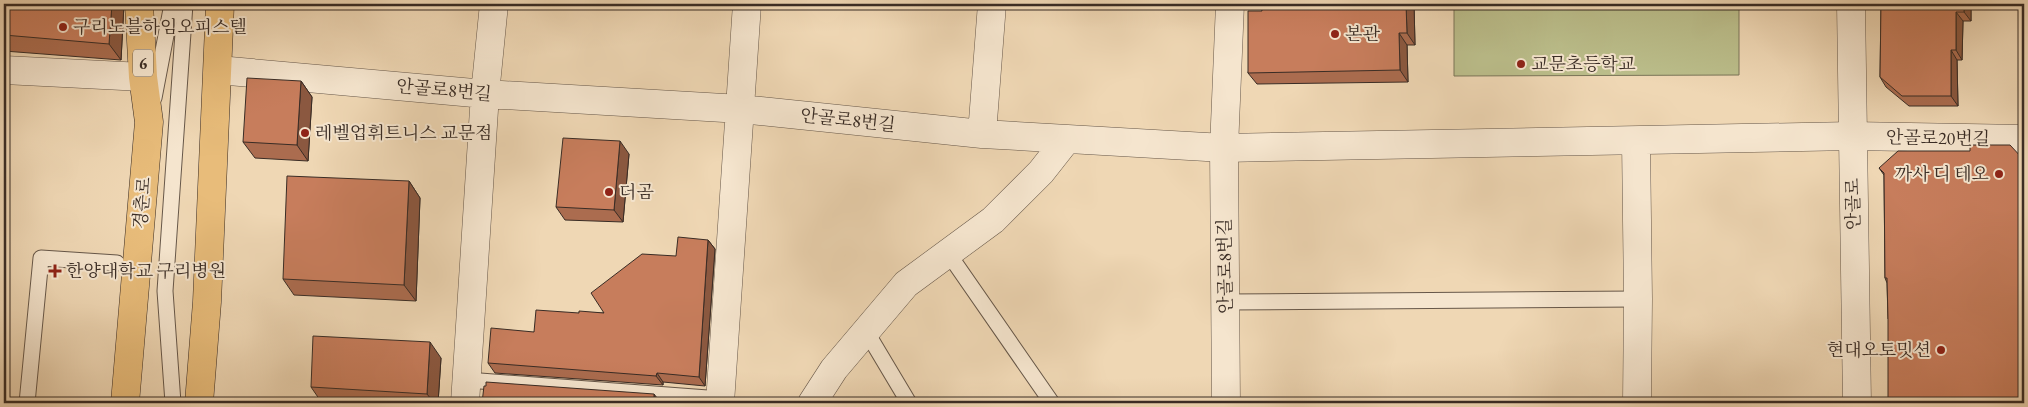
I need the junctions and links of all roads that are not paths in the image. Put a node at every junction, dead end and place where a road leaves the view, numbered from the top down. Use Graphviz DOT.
graph roads {
  1 [pos="139,4"];
  2 [pos="172,4"];
  3 [pos="185,4"];
  4 [pos="220,4"];
  5 [pos="494,4"];
  6 [pos="747,4"];
  7 [pos="992,4"];
  8 [pos="1230,4"];
  9 [pos="1850,4"];
  10 [pos="4,70"];
  11 [pos="218,70"];
  12 [pos="143,77"];
  13 [pos="485,94"];
  14 [pos="741,109"];
  15 [pos="149,122"];
  16 [pos="982,134"];
  17 [pos="1852,136"];
  18 [pos="2024,139"];
  19 [pos="1067,140"];
  20 [pos="1636,141"];
  21 [pos="1224,148"];
  22 [pos="948,253"];
  23 [pos="117,263"];
  24 [pos="1638,299"];
  25 [pos="1225,302"];
  26 [pos="866,331"];
  27 [pos="466,392"];
  28 [pos="721,401"];
  29 [pos="27,403"];
  30 [pos="125,403"];
  31 [pos="172,403"];
  32 [pos="199,403"];
  33 [pos="812,403"];
  34 [pos="909,403"];
  35 [pos="1052,403"];
  36 [pos="1226,403"];
  37 [pos="1637,403"];
  38 [pos="1857,403"];
  1 -- 12 [label="main road, 경춘로 / 6"];
  2 -- 15 [label="lane"];
  3 -- 31 [label="lane"];
  4 -- 11 [label="main road"];
  5 -- 13 [label="street"];
  6 -- 14 [label="street"];
  7 -- 16 [label="street"];
  8 -- 21 [label="street"];
  9 -- 17 [label="street, 안골로"];
  10 -- 12 [label="street"];
  11 -- 13 [label="street, 안골로8번길"];
  11 -- 32 [label="main road"];
  12 -- 15 [label="main road, 경춘로 / 6"];
  13 -- 14 [label="street, 안골로8번길"];
  13 -- 27 [label="street"];
  14 -- 16 [label="street, 안골로8번길"];
  14 -- 28 [label="street"];
  15 -- 30 [label="main road, 경춘로 / 6"];
  16 -- 19 [label="street, 안골로8번길"];
  17 -- 18 [label="street, 안골로20번길"];
  17 -- 20 [label="street, 안골로20번길"];
  17 -- 38 [label="street, 안골로"];
  19 -- 21 [label="street, 안골로8번길"];
  19 -- 22 [label="street"];
  20 -- 21 [label="street, 안골로20번길"];
  20 -- 24 [label="street"];
  21 -- 25 [label="street, 안골로8번길"];
  22 -- 26 [label="street"];
  22 -- 35 [label="lane"];
  23 -- 29 [label="lane"];
  24 -- 25 [label="lane"];
  24 -- 37 [label="street"];
  25 -- 36 [label="street, 안골로8번길"];
  26 -- 33 [label="street"];
  26 -- 34 [label="lane"];
  27 -- 28 [label="lane"];
}
